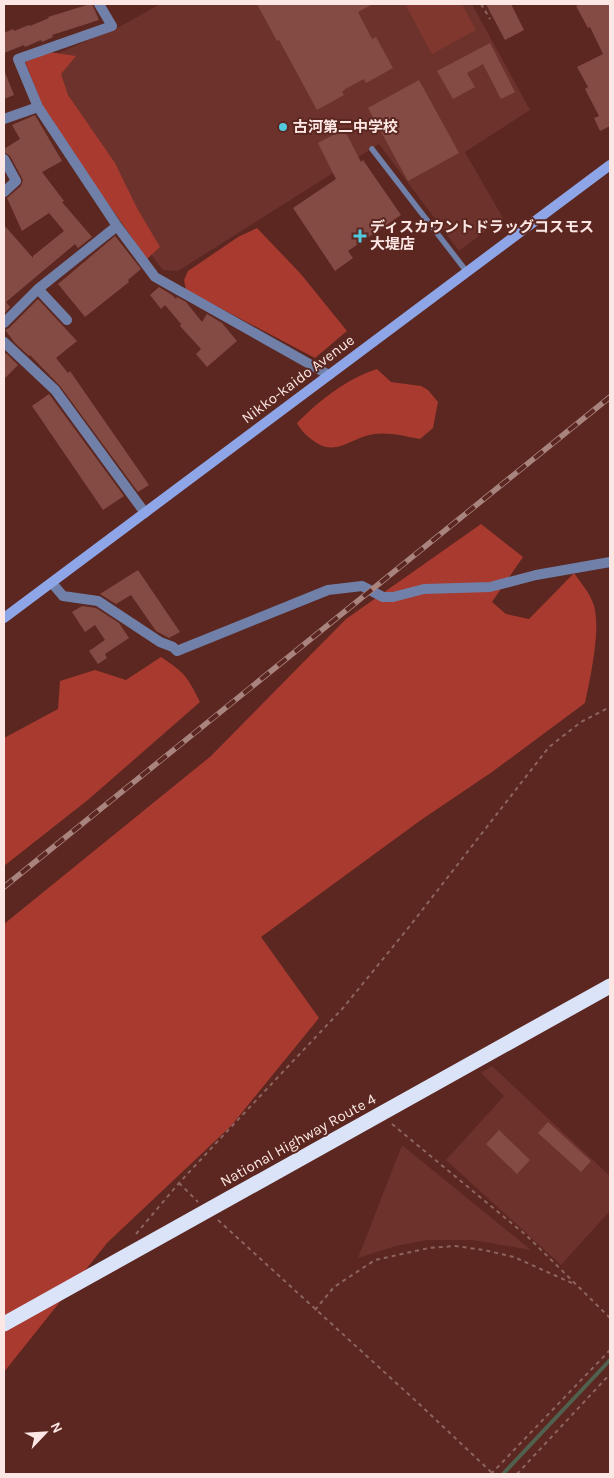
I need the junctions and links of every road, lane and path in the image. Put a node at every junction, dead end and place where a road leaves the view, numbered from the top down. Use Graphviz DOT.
graph roads {
  1 [pos="99,4"];
  2 [pos="482,4"];
  3 [pos="490,19"];
  4 [pos="38,107"];
  5 [pos="4,120"];
  6 [pos="372,149"];
  7 [pos="4,160"];
  8 [pos="610,165"];
  9 [pos="4,192"];
  10 [pos="117,226"];
  11 [pos="467,272"];
  12 [pos="38,289"];
  13 [pos="67,320"];
  14 [pos="4,323"];
  15 [pos="4,342"];
  16 [pos="329,375"];
  17 [pos="145,513"];
  18 [pos="610,562"];
  19 [pos="52,583"];
  20 [pos="4,618"];
  21 [pos="610,707"];
  22 [pos="610,986"];
  23 [pos="381,1114"];
  24 [pos="179,1183"];
  25 [pos="207,1211"];
  26 [pos="134,1251"];
  27 [pos="576,1285"];
  28 [pos="315,1310"];
  29 [pos="610,1318"];
  30 [pos="4,1324"];
  31 [pos="610,1350"];
  32 [pos="610,1374"];
  33 [pos="491,1474"];
  34 [pos="517,1474"];
  1 -- 4 [label="street"];
  2 -- 3 [label="path"];
  4 -- 5 [label="street"];
  4 -- 10 [label="street"];
  6 -- 11 [label="lane"];
  7 -- 9 [label="street"];
  8 -- 11 [label="main road, Nikko-kaido Avenue"];
  10 -- 12 [label="street"];
  10 -- 16 [label="street"];
  11 -- 16 [label="main road, Nikko-kaido Avenue"];
  12 -- 13 [label="street"];
  12 -- 14 [label="street"];
  15 -- 17 [label="street"];
  16 -- 17 [label="main road, Nikko-kaido Avenue"];
  17 -- 19 [label="main road, Nikko-kaido Avenue"];
  18 -- 19 [label="street"];
  19 -- 20 [label="main road, Nikko-kaido Avenue"];
  21 -- 24 [label="path"];
  22 -- 23 [label="highway, National Highway Route 4"];
  23 -- 25 [label="highway, National Highway Route 4"];
  23 -- 27 [label="path"];
  24 -- 25 [label="path"];
  24 -- 26 [label="path"];
  25 -- 26 [label="highway, National Highway Route 4"];
  25 -- 28 [label="path"];
  26 -- 30 [label="highway, National Highway Route 4"];
  27 -- 28 [label="path"];
  27 -- 29 [label="path"];
  28 -- 33 [label="path"];
  31 -- 33 [label="path"];
  32 -- 34 [label="path"];
}
